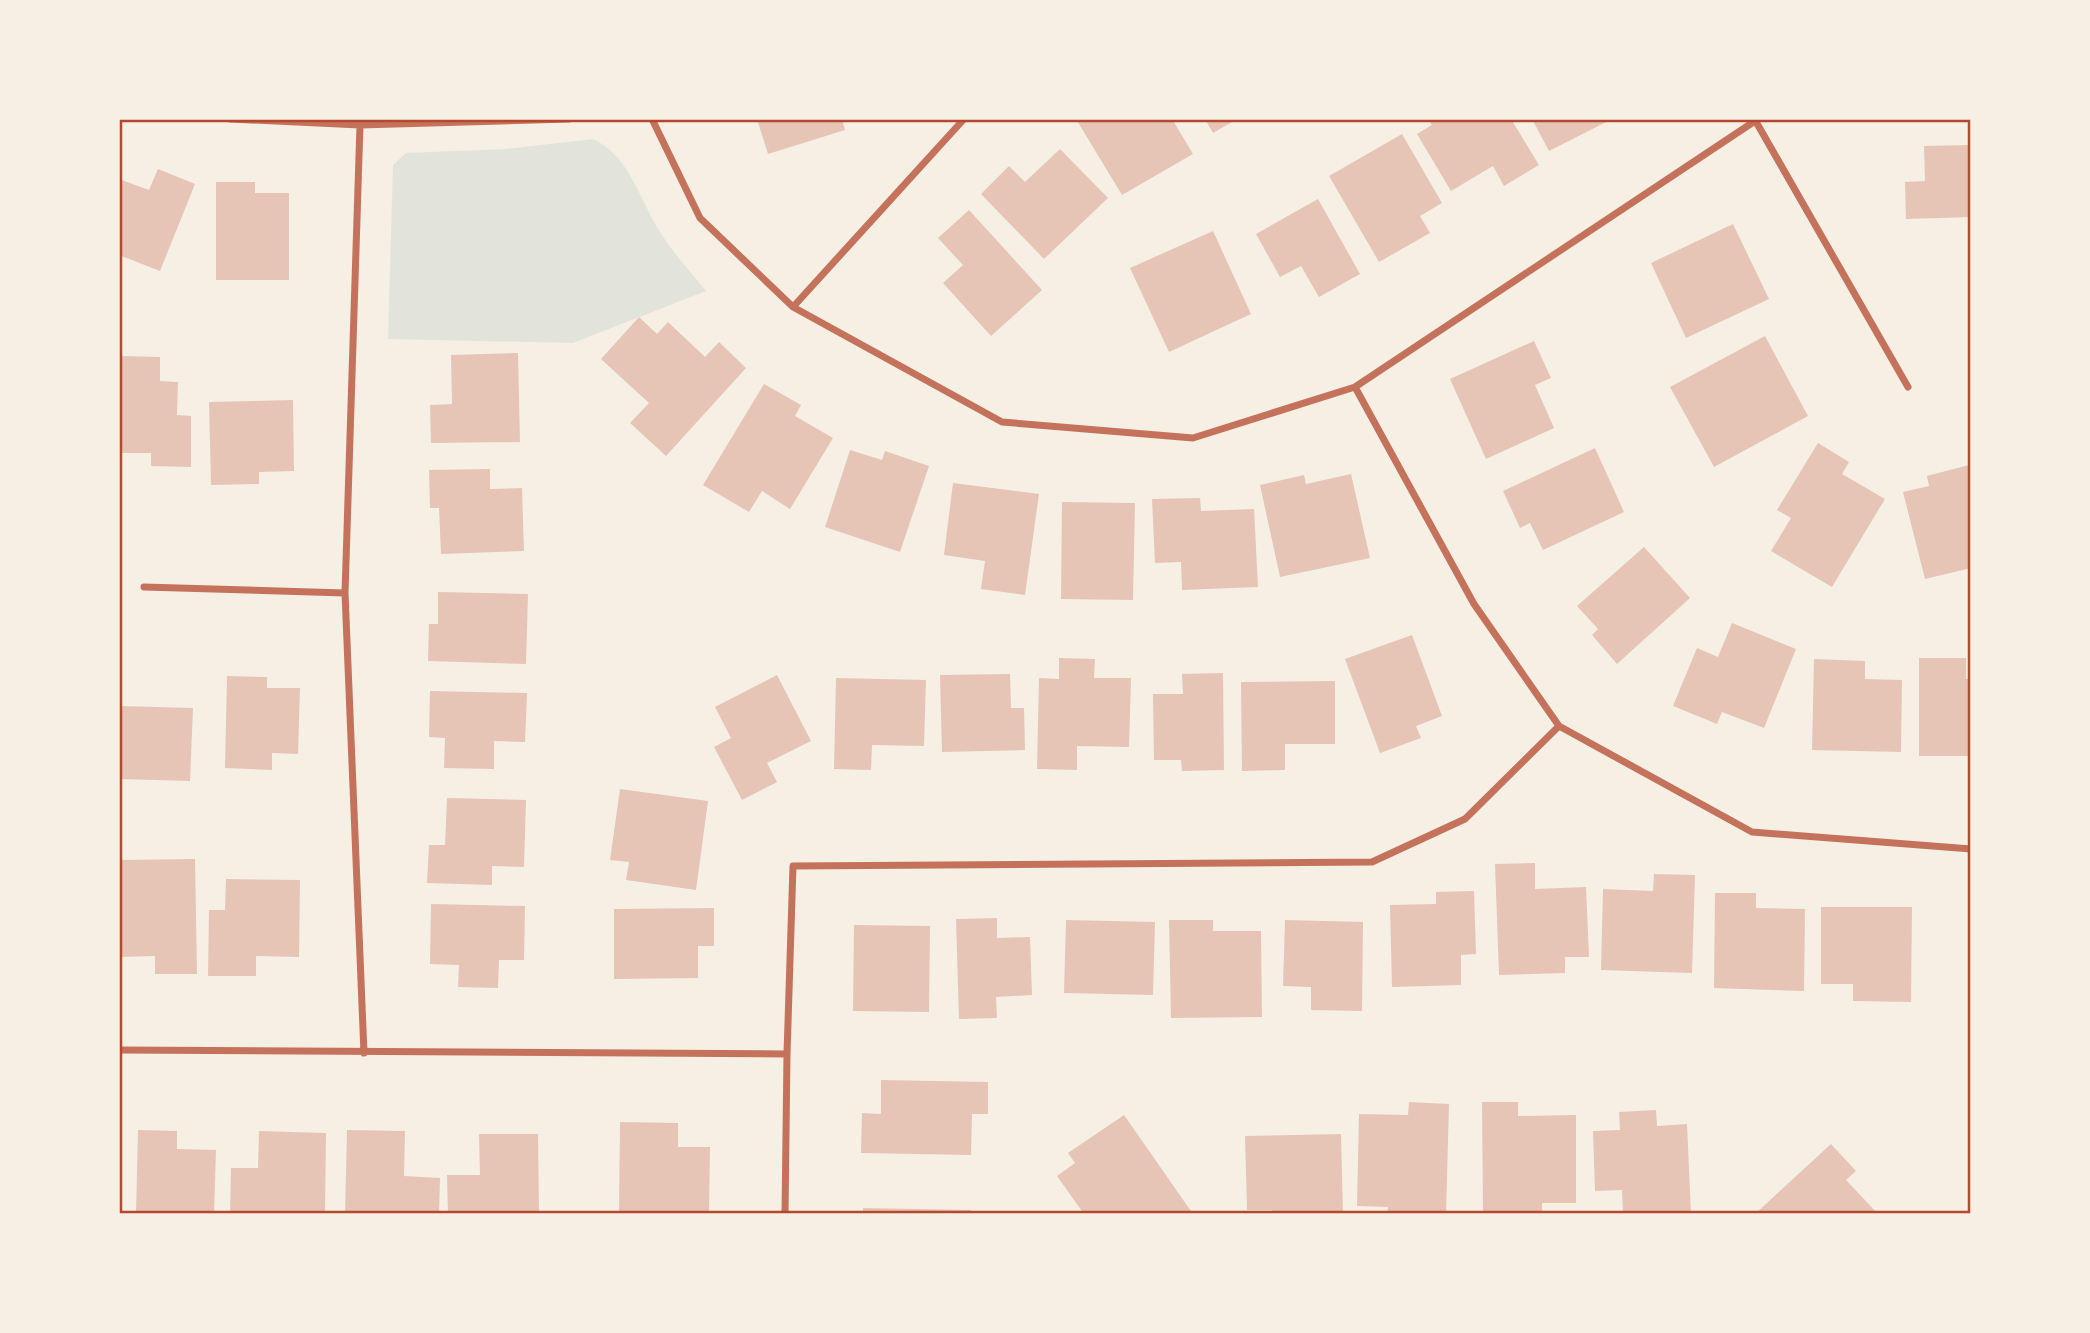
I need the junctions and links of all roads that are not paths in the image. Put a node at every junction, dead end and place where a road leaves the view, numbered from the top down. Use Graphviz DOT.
graph roads {
  1 [pos="230,119"];
  2 [pos="569,119"];
  3 [pos="652,119"];
  4 [pos="964,119"];
  5 [pos="1756,120"];
  6 [pos="360,125"];
  7 [pos="793,307"];
  8 [pos="1355,387"];
  9 [pos="1908,387"];
  10 [pos="144,587"];
  11 [pos="345,593"];
  12 [pos="1559,726"];
  13 [pos="1971,849"];
  14 [pos="119,1050"];
  15 [pos="364,1053"];
  16 [pos="787,1054"];
  17 [pos="785,1214"];
  1 -- 6 [label="street"];
  2 -- 6 [label="street"];
  3 -- 7 [label="street"];
  4 -- 7 [label="street"];
  5 -- 8 [label="street"];
  5 -- 9 [label="street"];
  6 -- 11 [label="street"];
  7 -- 8 [label="street"];
  8 -- 12 [label="street"];
  10 -- 11 [label="street"];
  11 -- 15 [label="street"];
  12 -- 13 [label="street"];
  12 -- 16 [label="street"];
  14 -- 15 [label="street"];
  15 -- 16 [label="street"];
  16 -- 17 [label="street"];
}
